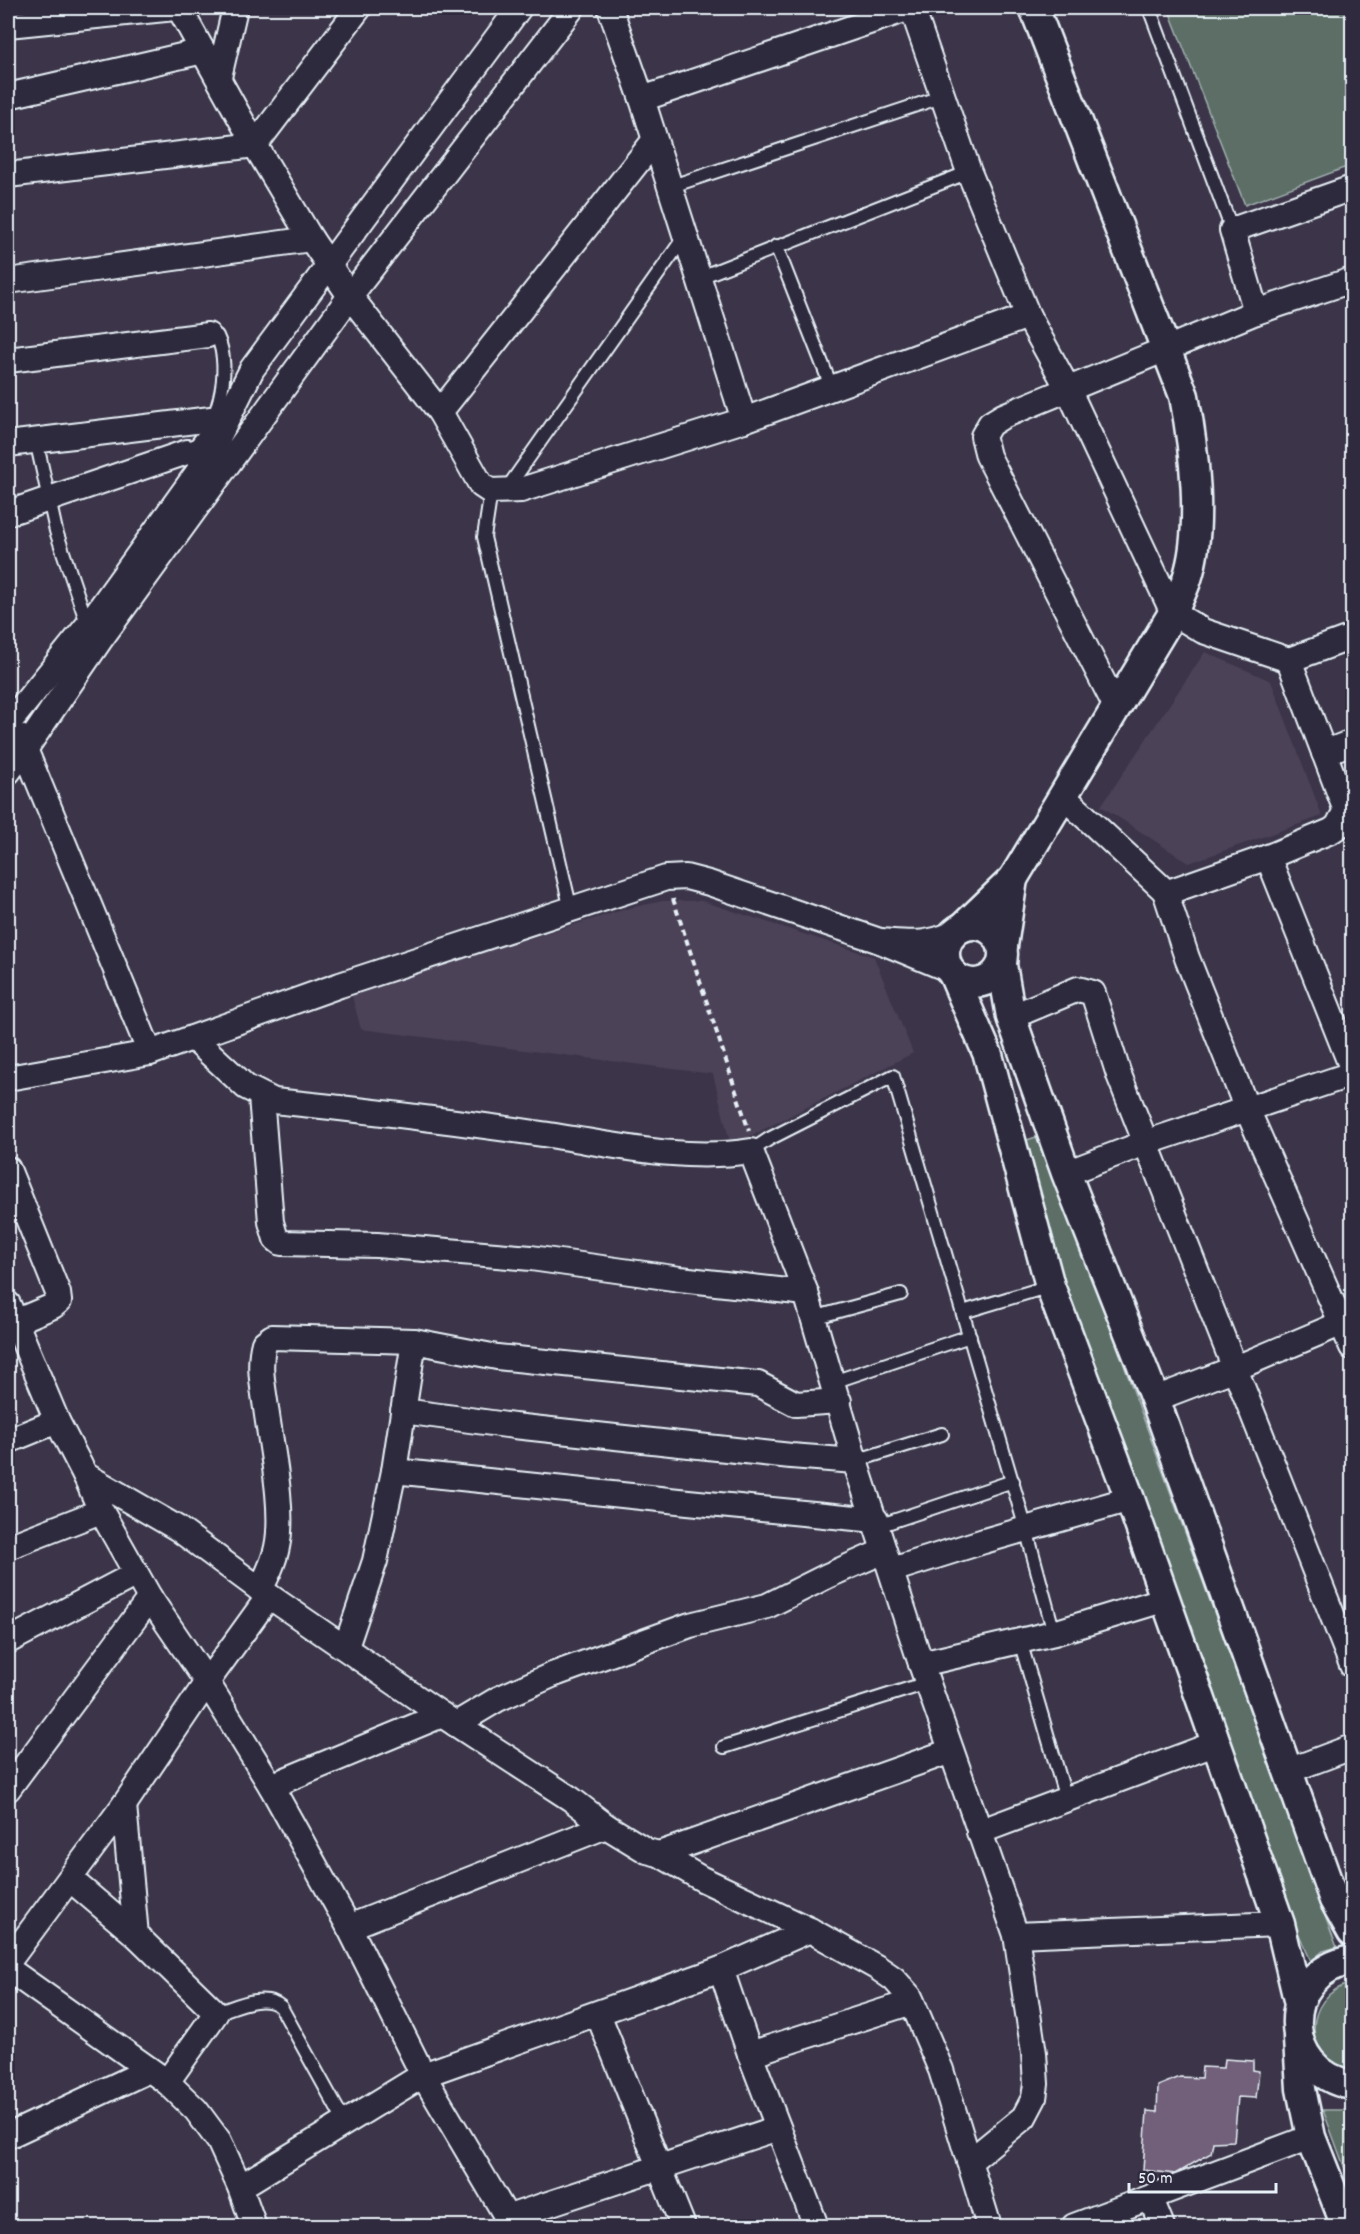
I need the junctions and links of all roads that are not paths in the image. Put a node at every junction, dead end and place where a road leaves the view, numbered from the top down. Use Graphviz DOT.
graph roads {
  1 [pos="175,8"];
  2 [pos="179,8"];
  3 [pos="234,8"];
  4 [pos="359,8"];
  5 [pos="519,8"];
  6 [pos="572,8"];
  7 [pos="610,8"];
  8 [pos="911,8"];
  9 [pos="1034,8"];
  10 [pos="1149,8"];
  11 [pos="8,25"];
  12 [pos="203,51"];
  13 [pos="219,77"];
  14 [pos="8,96"];
  15 [pos="941,97"];
  16 [pos="642,99"];
  17 [pos="654,141"];
  18 [pos="255,145"];
  19 [pos="969,172"];
  20 [pos="8,175"];
  21 [pos="669,187"];
  22 [pos="1353,188"];
  23 [pos="1232,230"];
  24 [pos="685,237"];
  25 [pos="310,239"];
  26 [pos="776,246"];
  27 [pos="329,265"];
  28 [pos="698,278"];
  29 [pos="1353,280"];
  30 [pos="8,281"];
  31 [pos="350,296"];
  32 [pos="1256,312"];
  33 [pos="1028,316"];
  34 [pos="208,335"];
  35 [pos="1167,350"];
  36 [pos="8,360"];
  37 [pos="831,386"];
  38 [pos="1068,389"];
  39 [pos="440,412"];
  40 [pos="212,419"];
  41 [pos="744,420"];
  42 [pos="36,440"];
  43 [pos="8,444"];
  44 [pos="187,452"];
  45 [pos="498,491"];
  46 [pos="49,499"];
  47 [pos="8,513"];
  48 [pos="1173,613"];
  49 [pos="94,633"];
  50 [pos="1353,637"];
  51 [pos="1289,660"];
  52 [pos="1116,707"];
  53 [pos="9,718"];
  54 [pos="1353,742"];
  55 [pos="26,748"];
  56 [pos="1324,753"];
  57 [pos="8,772"];
  58 [pos="1062,795"];
  59 [pos="1350,816"];
  60 [pos="1268,856"];
  61 [pos="1013,879"];
  62 [pos="1165,891"];
  63 [pos="571,910"];
  64 [pos="959,930"];
  65 [pos="879,941"];
  66 [pos="1002,956"];
  67 [pos="952,972"];
  68 [pos="1011,1017"];
  69 [pos="193,1038"];
  70 [pos="150,1053"];
  71 [pos="1353,1068"];
  72 [pos="1353,1074"];
  73 [pos="8,1078"];
  74 [pos="261,1096"];
  75 [pos="1247,1108"];
  76 [pos="1145,1143"];
  77 [pos="751,1151"];
  78 [pos="8,1169"];
  79 [pos="1066,1173"];
  80 [pos="1050,1286"];
  81 [pos="806,1293"];
  82 [pos="901,1293"];
  83 [pos="963,1312"];
  84 [pos="10,1317"];
  85 [pos="813,1318"];
  86 [pos="1348,1320"];
  87 [pos="970,1336"];
  88 [pos="414,1341"];
  89 [pos="1353,1347"];
  90 [pos="1236,1368"];
  91 [pos="836,1392"];
  92 [pos="1155,1399"];
  93 [pos="403,1411"];
  94 [pos="57,1421"];
  95 [pos="942,1434"];
  96 [pos="8,1441"];
  97 [pos="855,1461"];
  98 [pos="394,1471"];
  99 [pos="85,1475"];
  100 [pos="1013,1481"];
  101 [pos="1130,1499"];
  102 [pos="101,1511"];
  103 [pos="877,1523"];
  104 [pos="1026,1528"];
  105 [pos="8,1547"];
  106 [pos="888,1561"];
  107 [pos="136,1574"];
  108 [pos="264,1593"];
  109 [pos="150,1598"];
  110 [pos="1166,1599"];
  111 [pos="1054,1633"];
  112 [pos="8,1641"];
  113 [pos="1020,1641"];
  114 [pos="346,1647"];
  115 [pos="1353,1665"];
  116 [pos="924,1674"];
  117 [pos="207,1682"];
  118 [pos="449,1719"];
  119 [pos="1217,1743"];
  120 [pos="724,1746"];
  121 [pos="1353,1747"];
  122 [pos="951,1751"];
  123 [pos="1288,1771"];
  124 [pos="271,1786"];
  125 [pos="8,1789"];
  126 [pos="1066,1799"];
  127 [pos="124,1805"];
  128 [pos="606,1826"];
  129 [pos="979,1832"];
  130 [pos="659,1854"];
  131 [pos="70,1879"];
  132 [pos="1344,1897"];
  133 [pos="1280,1924"];
  134 [pos="349,1927"];
  135 [pos="810,1930"];
  136 [pos="1353,1932"];
  137 [pos="136,1935"];
  138 [pos="1016,1935"];
  139 [pos="1353,1960"];
  140 [pos="8,1962"];
  141 [pos="8,1969"];
  142 [pos="721,1970"];
  143 [pos="912,2002"];
  144 [pos="1299,2004"];
  145 [pos="216,2013"];
  146 [pos="598,2014"];
  147 [pos="1298,2039"];
  148 [pos="750,2054"];
  149 [pos="423,2075"];
  150 [pos="158,2076"];
  151 [pos="1353,2085"];
  152 [pos="345,2123"];
  153 [pos="778,2128"];
  154 [pos="8,2136"];
  155 [pos="1311,2137"];
  156 [pos="969,2162"];
  157 [pos="660,2167"];
  158 [pos="240,2187"];
  159 [pos="1151,2199"];
  160 [pos="507,2224"];
  161 [pos="254,2226"];
  162 [pos="683,2226"];
  163 [pos="816,2226"];
  164 [pos="989,2226"];
  165 [pos="1074,2226"];
  166 [pos="1162,2226"];
  167 [pos="1346,2226"];
  1 -- 11 [label="street"];
  2 -- 12 [label="street"];
  3 -- 13 [label="street"];
  4 -- 18 [label="street"];
  5 -- 27 [label="street"];
  6 -- 31 [label="street"];
  7 -- 16 [label="street"];
  8 -- 15 [label="street"];
  8 -- 16 [label="street"];
  9 -- 35 [label="street"];
  10 -- 23 [label="lane"];
  12 -- 13 [label="street"];
  12 -- 14 [label="street"];
  13 -- 18 [label="street"];
  15 -- 19 [label="street"];
  15 -- 21 [label="lane"];
  16 -- 17 [label="street"];
  17 -- 21 [label="street"];
  17 -- 39 [label="street"];
  18 -- 20 [label="street"];
  18 -- 25 [label="street"];
  19 -- 26 [label="lane"];
  19 -- 33 [label="street"];
  21 -- 24 [label="street"];
  22 -- 23 [label="street"];
  23 -- 32 [label="street"];
  24 -- 28 [label="street"];
  24 -- 45 [label="lane"];
  25 -- 27 [label="street"];
  25 -- 30 [label="street"];
  26 -- 28 [label="lane"];
  26 -- 37 [label="lane"];
  27 -- 31 [label="street"];
  27 -- 49 [label="street"];
  28 -- 41 [label="street"];
  29 -- 32 [label="street"];
  31 -- 39 [label="street"];
  31 -- 49 [label="street"];
  32 -- 35 [label="street"];
  33 -- 37 [label="street"];
  33 -- 38 [label="street"];
  34 -- 36 [label="street"];
  34 -- 40 [label="lane"];
  35 -- 38 [label="street"];
  35 -- 48 [label="street"];
  37 -- 41 [label="street"];
  38 -- 48 [label="street"];
  38 -- 52 [label="street"];
  39 -- 45 [label="street"];
  40 -- 42 [label="street"];
  40 -- 44 [label="lane"];
  41 -- 45 [label="street"];
  42 -- 43 [label="street"];
  42 -- 46 [label="lane"];
  44 -- 46 [label="street"];
  45 -- 63 [label="lane"];
  46 -- 47 [label="street"];
  46 -- 49 [label="lane"];
  48 -- 51 [label="street"];
  48 -- 52 [label="street"];
  49 -- 53 [label="street"];
  49 -- 55 [label="street"];
  50 -- 51 [label="street"];
  51 -- 56 [label="street"];
  52 -- 58 [label="street"];
  53 -- 55 [label="street"];
  54 -- 56 [label="street"];
  55 -- 57 [label="street"];
  55 -- 70 [label="street"];
  56 -- 59 [label="street"];
  58 -- 61 [label="street"];
  58 -- 62 [label="street"];
  59 -- 60 [label="street"];
  60 -- 62 [label="street"];
  60 -- 71 [label="street"];
  61 -- 64 [label="street"];
  61 -- 66 [label="street"];
  62 -- 75 [label="street"];
  63 -- 65 [label="street"];
  63 -- 69 [label="street"];
  64 -- 65 [label="street"];
  64 -- 66 [label="street"];
  64 -- 67 [label="street"];
  65 -- 67 [label="street"];
  66 -- 67 [label="street"];
  66 -- 68 [label="street"];
  67 -- 80 [label="street"];
  68 -- 76 [label="street"];
  68 -- 79 [label="street"];
  69 -- 70 [label="street"];
  69 -- 74 [label="street"];
  70 -- 73 [label="street"];
  72 -- 75 [label="street"];
  74 -- 77 [label="street"];
  74 -- 81 [label="street"];
  75 -- 76 [label="street"];
  75 -- 86 [label="street"];
  76 -- 79 [label="street"];
  76 -- 90 [label="street"];
  77 -- 81 [label="street"];
  77 -- 83 [label="lane"];
  78 -- 84 [label="street"];
  79 -- 92 [label="street"];
  80 -- 83 [label="lane"];
  80 -- 101 [label="street"];
  81 -- 85 [label="street"];
  82 -- 85 [label="lane"];
  83 -- 87 [label="lane"];
  84 -- 94 [label="street"];
  85 -- 91 [label="street"];
  86 -- 89 [label="street"];
  86 -- 90 [label="street"];
  87 -- 91 [label="lane"];
  87 -- 100 [label="lane"];
  88 -- 91 [label="street"];
  88 -- 93 [label="street"];
  88 -- 108 [label="street"];
  90 -- 92 [label="street"];
  90 -- 115 [label="street"];
  91 -- 97 [label="street"];
  92 -- 123 [label="street"];
  93 -- 97 [label="street"];
  93 -- 98 [label="street"];
  94 -- 96 [label="street"];
  94 -- 99 [label="street"];
  95 -- 97 [label="lane"];
  97 -- 103 [label="street"];
  98 -- 103 [label="street"];
  98 -- 114 [label="street"];
  99 -- 102 [label="street"];
  99 -- 108 [label="street"];
  100 -- 103 [label="lane"];
  100 -- 104 [label="lane"];
  101 -- 104 [label="street"];
  101 -- 110 [label="street"];
  102 -- 105 [label="street"];
  102 -- 107 [label="street"];
  103 -- 106 [label="street"];
  104 -- 106 [label="street"];
  104 -- 111 [label="lane"];
  106 -- 116 [label="street"];
  106 -- 118 [label="street"];
  107 -- 109 [label="street"];
  107 -- 112 [label="street"];
  108 -- 114 [label="street"];
  108 -- 117 [label="street"];
  109 -- 117 [label="street"];
  109 -- 125 [label="street"];
  110 -- 111 [label="street"];
  110 -- 119 [label="street"];
  111 -- 113 [label="street"];
  113 -- 116 [label="street"];
  113 -- 126 [label="lane"];
  114 -- 118 [label="street"];
  116 -- 120 [label="lane"];
  116 -- 122 [label="street"];
  117 -- 124 [label="street"];
  117 -- 127 [label="street"];
  118 -- 124 [label="street"];
  118 -- 128 [label="street"];
  119 -- 126 [label="street"];
  119 -- 133 [label="street"];
  121 -- 123 [label="street"];
  122 -- 129 [label="street"];
  122 -- 130 [label="street"];
  123 -- 132 [label="street"];
  124 -- 134 [label="street"];
  126 -- 129 [label="street"];
  127 -- 131 [label="street"];
  127 -- 137 [label="street"];
  128 -- 130 [label="street"];
  128 -- 134 [label="street"];
  129 -- 138 [label="street"];
  130 -- 135 [label="street"];
  131 -- 137 [label="street"];
  131 -- 140 [label="street"];
  132 -- 136 [label="street"];
  133 -- 138 [label="street"];
  133 -- 144 [label="street"];
  134 -- 149 [label="street"];
  135 -- 142 [label="street"];
  135 -- 143 [label="street"];
  137 -- 145 [label="street"];
  138 -- 156 [label="street"];
  139 -- 144 [label="street"];
  141 -- 150 [label="street"];
  142 -- 146 [label="street"];
  142 -- 148 [label="street"];
  143 -- 148 [label="street"];
  143 -- 156 [label="street"];
  144 -- 147 [label="street"];
  145 -- 150 [label="street"];
  145 -- 152 [label="lane"];
  146 -- 149 [label="street"];
  146 -- 157 [label="street"];
  147 -- 151 [label="street"];
  147 -- 155 [label="street"];
  148 -- 153 [label="street"];
  149 -- 152 [label="street"];
  149 -- 160 [label="street"];
  150 -- 154 [label="street"];
  150 -- 158 [label="street"];
  152 -- 158 [label="street"];
  153 -- 157 [label="street"];
  153 -- 163 [label="street"];
  155 -- 159 [label="street"];
  155 -- 167 [label="street"];
  156 -- 164 [label="street"];
  157 -- 160 [label="street"];
  157 -- 162 [label="street"];
  158 -- 161 [label="street"];
  159 -- 165 [label="street"];
  159 -- 166 [label="street"];
}
